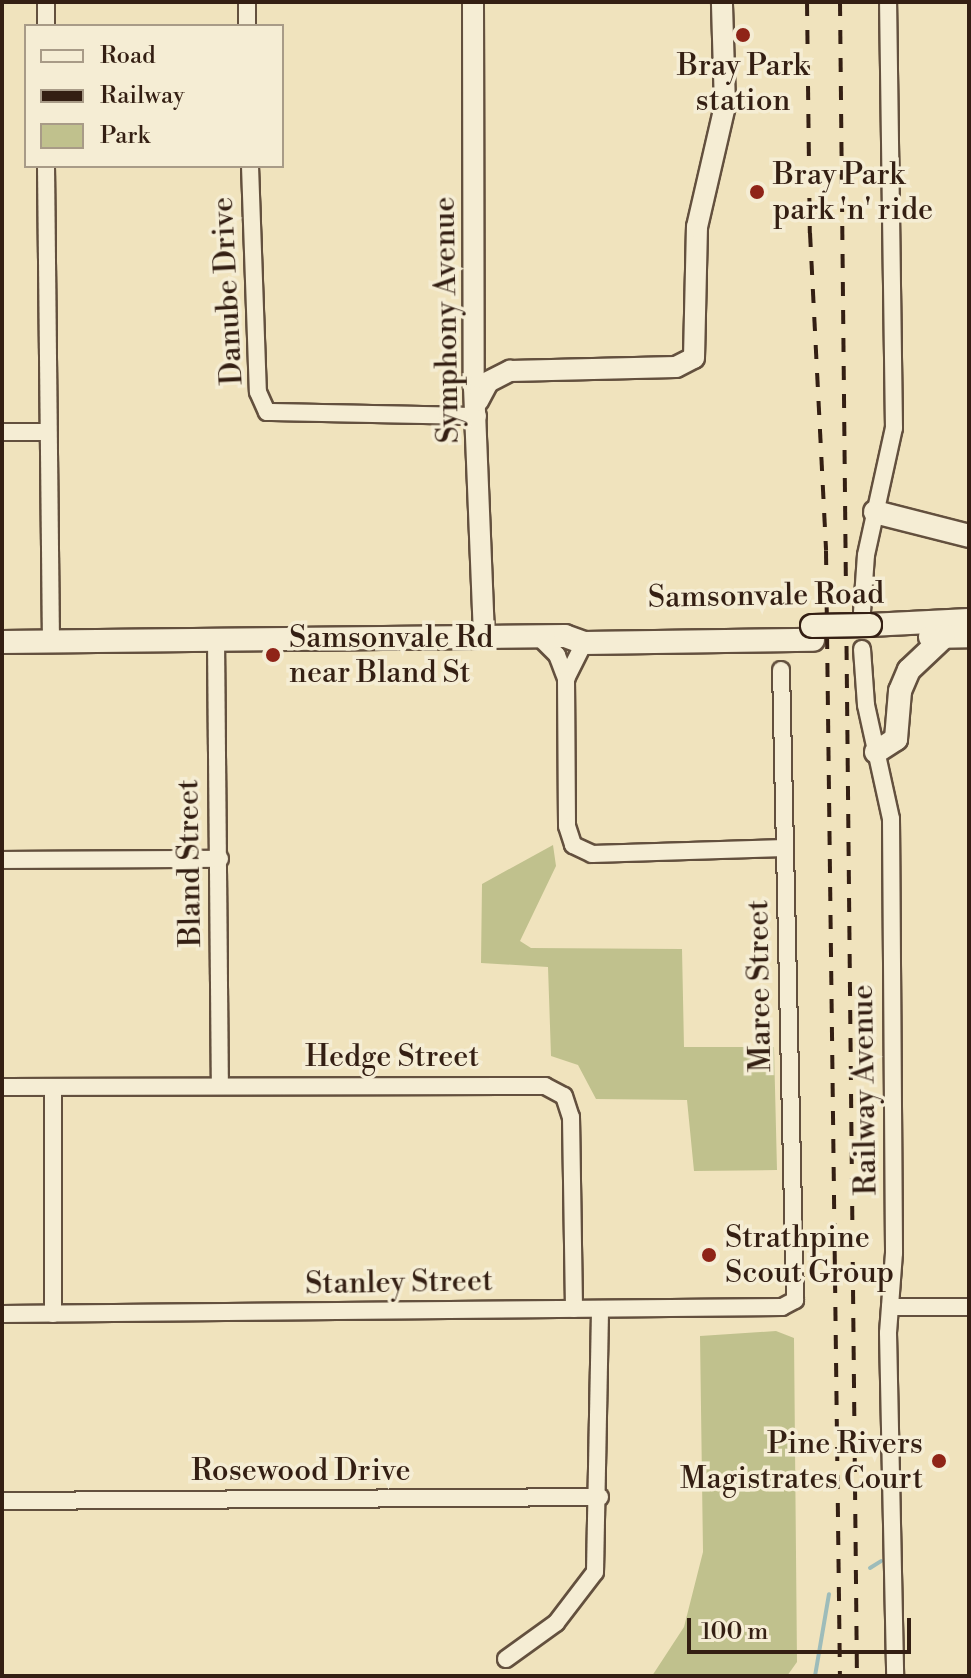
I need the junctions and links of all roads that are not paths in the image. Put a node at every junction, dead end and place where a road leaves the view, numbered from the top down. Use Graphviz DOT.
graph roads {
  1 [pos="46,2"];
  2 [pos="247,2"];
  3 [pos="473,2"];
  4 [pos="722,2"];
  5 [pos="888,2"];
  6 [pos="46,24"];
  7 [pos="247,24"];
  8 [pos="46,168"];
  9 [pos="250,168"];
  10 [pos="477,346"];
  11 [pos="510,371"];
  12 [pos="478,409"];
  13 [pos="2,432"];
  14 [pos="48,432"];
  15 [pos="875,512"];
  16 [pos="969,536"];
  17 [pos="968,623"];
  18 [pos="866,632"];
  19 [pos="538,636"];
  20 [pos="484,637"];
  21 [pos="944,637"];
  22 [pos="574,639"];
  23 [pos="216,640"];
  24 [pos="51,641"];
  25 [pos="2,642"];
  26 [pos="781,670"];
  27 [pos="566,679"];
  28 [pos="876,752"];
  29 [pos="785,848"];
  30 [pos="220,859"];
  31 [pos="2,860"];
  32 [pos="220,1085"];
  33 [pos="2,1087"];
  34 [pos="53,1087"];
  35 [pos="795,1300"];
  36 [pos="890,1307"];
  37 [pos="969,1307"];
  38 [pos="574,1309"];
  39 [pos="600,1309"];
  40 [pos="2,1314"];
  41 [pos="53,1314"];
  42 [pos="600,1497"];
  43 [pos="2,1501"];
  44 [pos="506,1659"];
  45 [pos="895,1676"];
  1 -- 6 [label="street"];
  2 -- 7 [label="street"];
  3 -- 10 [label="street, Symphony Avenue"];
  4 -- 11 [label="street"];
  5 -- 15 [label="street, Railway Avenue"];
  8 -- 14 [label="street"];
  9 -- 12 [label="street, Danube Drive"];
  10 -- 11 [label="street"];
  10 -- 12 [label="street, Symphony Avenue"];
  11 -- 12 [label="street"];
  12 -- 20 [label="street, Symphony Avenue"];
  13 -- 14 [label="street"];
  14 -- 24 [label="street"];
  15 -- 16 [label="main road"];
  15 -- 18 [label="street, Railway Avenue"];
  17 -- 18 [label="main road, Samsonvale Road"];
  17 -- 21 [label="main road, Samsonvale Road"];
  18 -- 21 [label="main road, Samsonvale Road"];
  18 -- 22 [label="main road, Samsonvale Road, bridge"];
  18 -- 28 [label="street, Railway Avenue"];
  19 -- 20 [label="main road, Samsonvale Road"];
  19 -- 22 [label="main road, Samsonvale Road"];
  19 -- 27 [label="street"];
  20 -- 23 [label="main road, Samsonvale Road"];
  21 -- 28 [label="main road"];
  22 -- 27 [label="street"];
  23 -- 24 [label="main road, Samsonvale Road"];
  23 -- 30 [label="street, Bland Street"];
  24 -- 25 [label="main road, Samsonvale Road"];
  26 -- 29 [label="street, Maree Street"];
  27 -- 29 [label="street"];
  28 -- 36 [label="street, Railway Avenue"];
  29 -- 35 [label="street, Maree Street"];
  30 -- 31 [label="street"];
  30 -- 32 [label="street, Bland Street"];
  32 -- 34 [label="street, Hedge Street"];
  32 -- 38 [label="street, Hedge Street"];
  33 -- 34 [label="street, Hedge Street"];
  34 -- 41 [label="street"];
  35 -- 39 [label="street, Stanley Street"];
  36 -- 37 [label="street"];
  36 -- 45 [label="street, Railway Avenue"];
  38 -- 39 [label="street, Stanley Street"];
  38 -- 41 [label="street, Stanley Street"];
  39 -- 42 [label="street"];
  40 -- 41 [label="street, Stanley Street"];
  42 -- 43 [label="street, Rosewood Drive"];
  42 -- 44 [label="street"];
}
